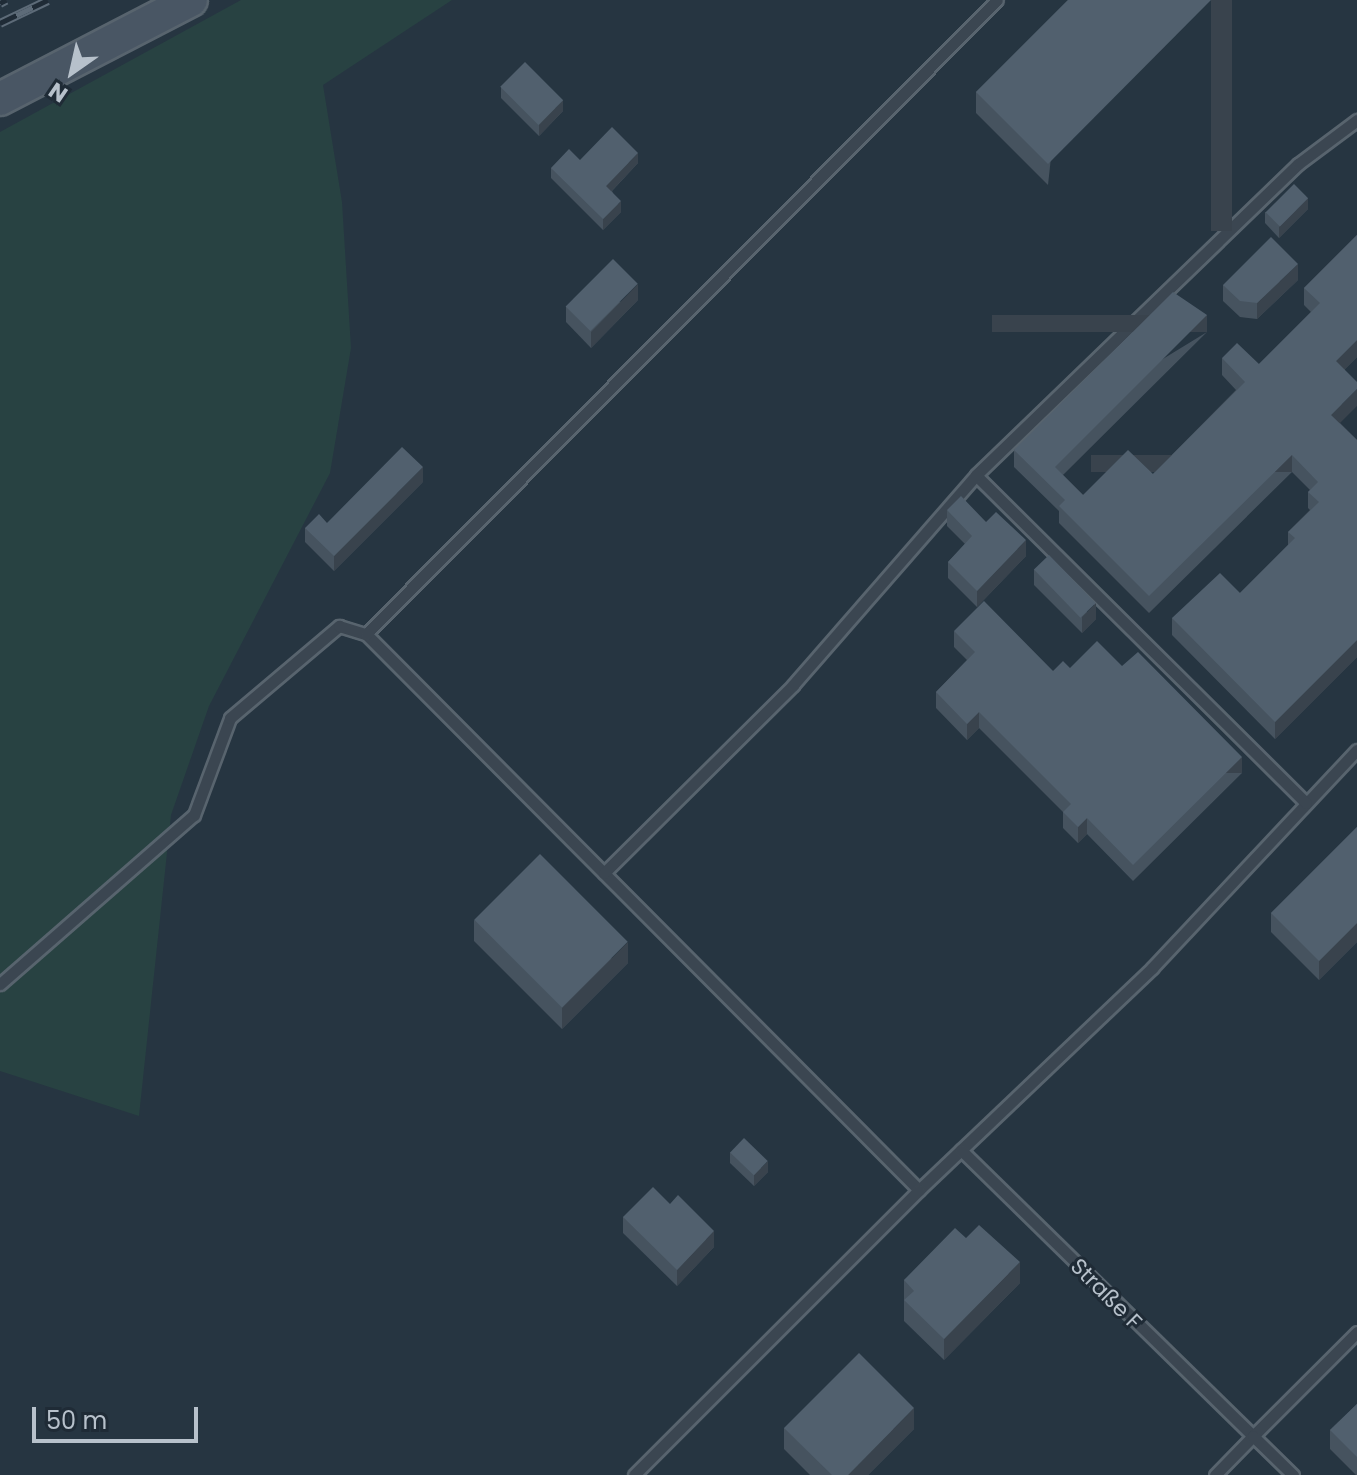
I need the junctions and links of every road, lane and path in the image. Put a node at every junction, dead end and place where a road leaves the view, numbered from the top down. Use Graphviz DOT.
graph roads {
  1 [pos="191,0"];
  2 [pos="997,0"];
  3 [pos="0,99"];
  4 [pos="1357,120"];
  5 [pos="976,475"];
  6 [pos="366,634"];
  7 [pos="1357,750"];
  8 [pos="1306,803"];
  9 [pos="604,873"];
  10 [pos="0,984"];
  11 [pos="961,1150"];
  12 [pos="919,1190"];
  13 [pos="1357,1332"];
  14 [pos="1253,1436"];
  15 [pos="634,1475"];
  16 [pos="1215,1475"];
  17 [pos="1293,1475"];
  1 -- 3 [label="street"];
  2 -- 6 [label="lane"];
  4 -- 5 [label="lane"];
  5 -- 8 [label="lane"];
  5 -- 9 [label="lane"];
  6 -- 9 [label="lane"];
  6 -- 10 [label="lane"];
  7 -- 8 [label="lane"];
  8 -- 11 [label="lane"];
  9 -- 12 [label="lane"];
  11 -- 12 [label="lane"];
  11 -- 14 [label="lane, Straße F"];
  12 -- 15 [label="lane"];
  13 -- 14 [label="lane"];
  14 -- 16 [label="lane"];
  14 -- 17 [label="lane, Straße F"];
}
